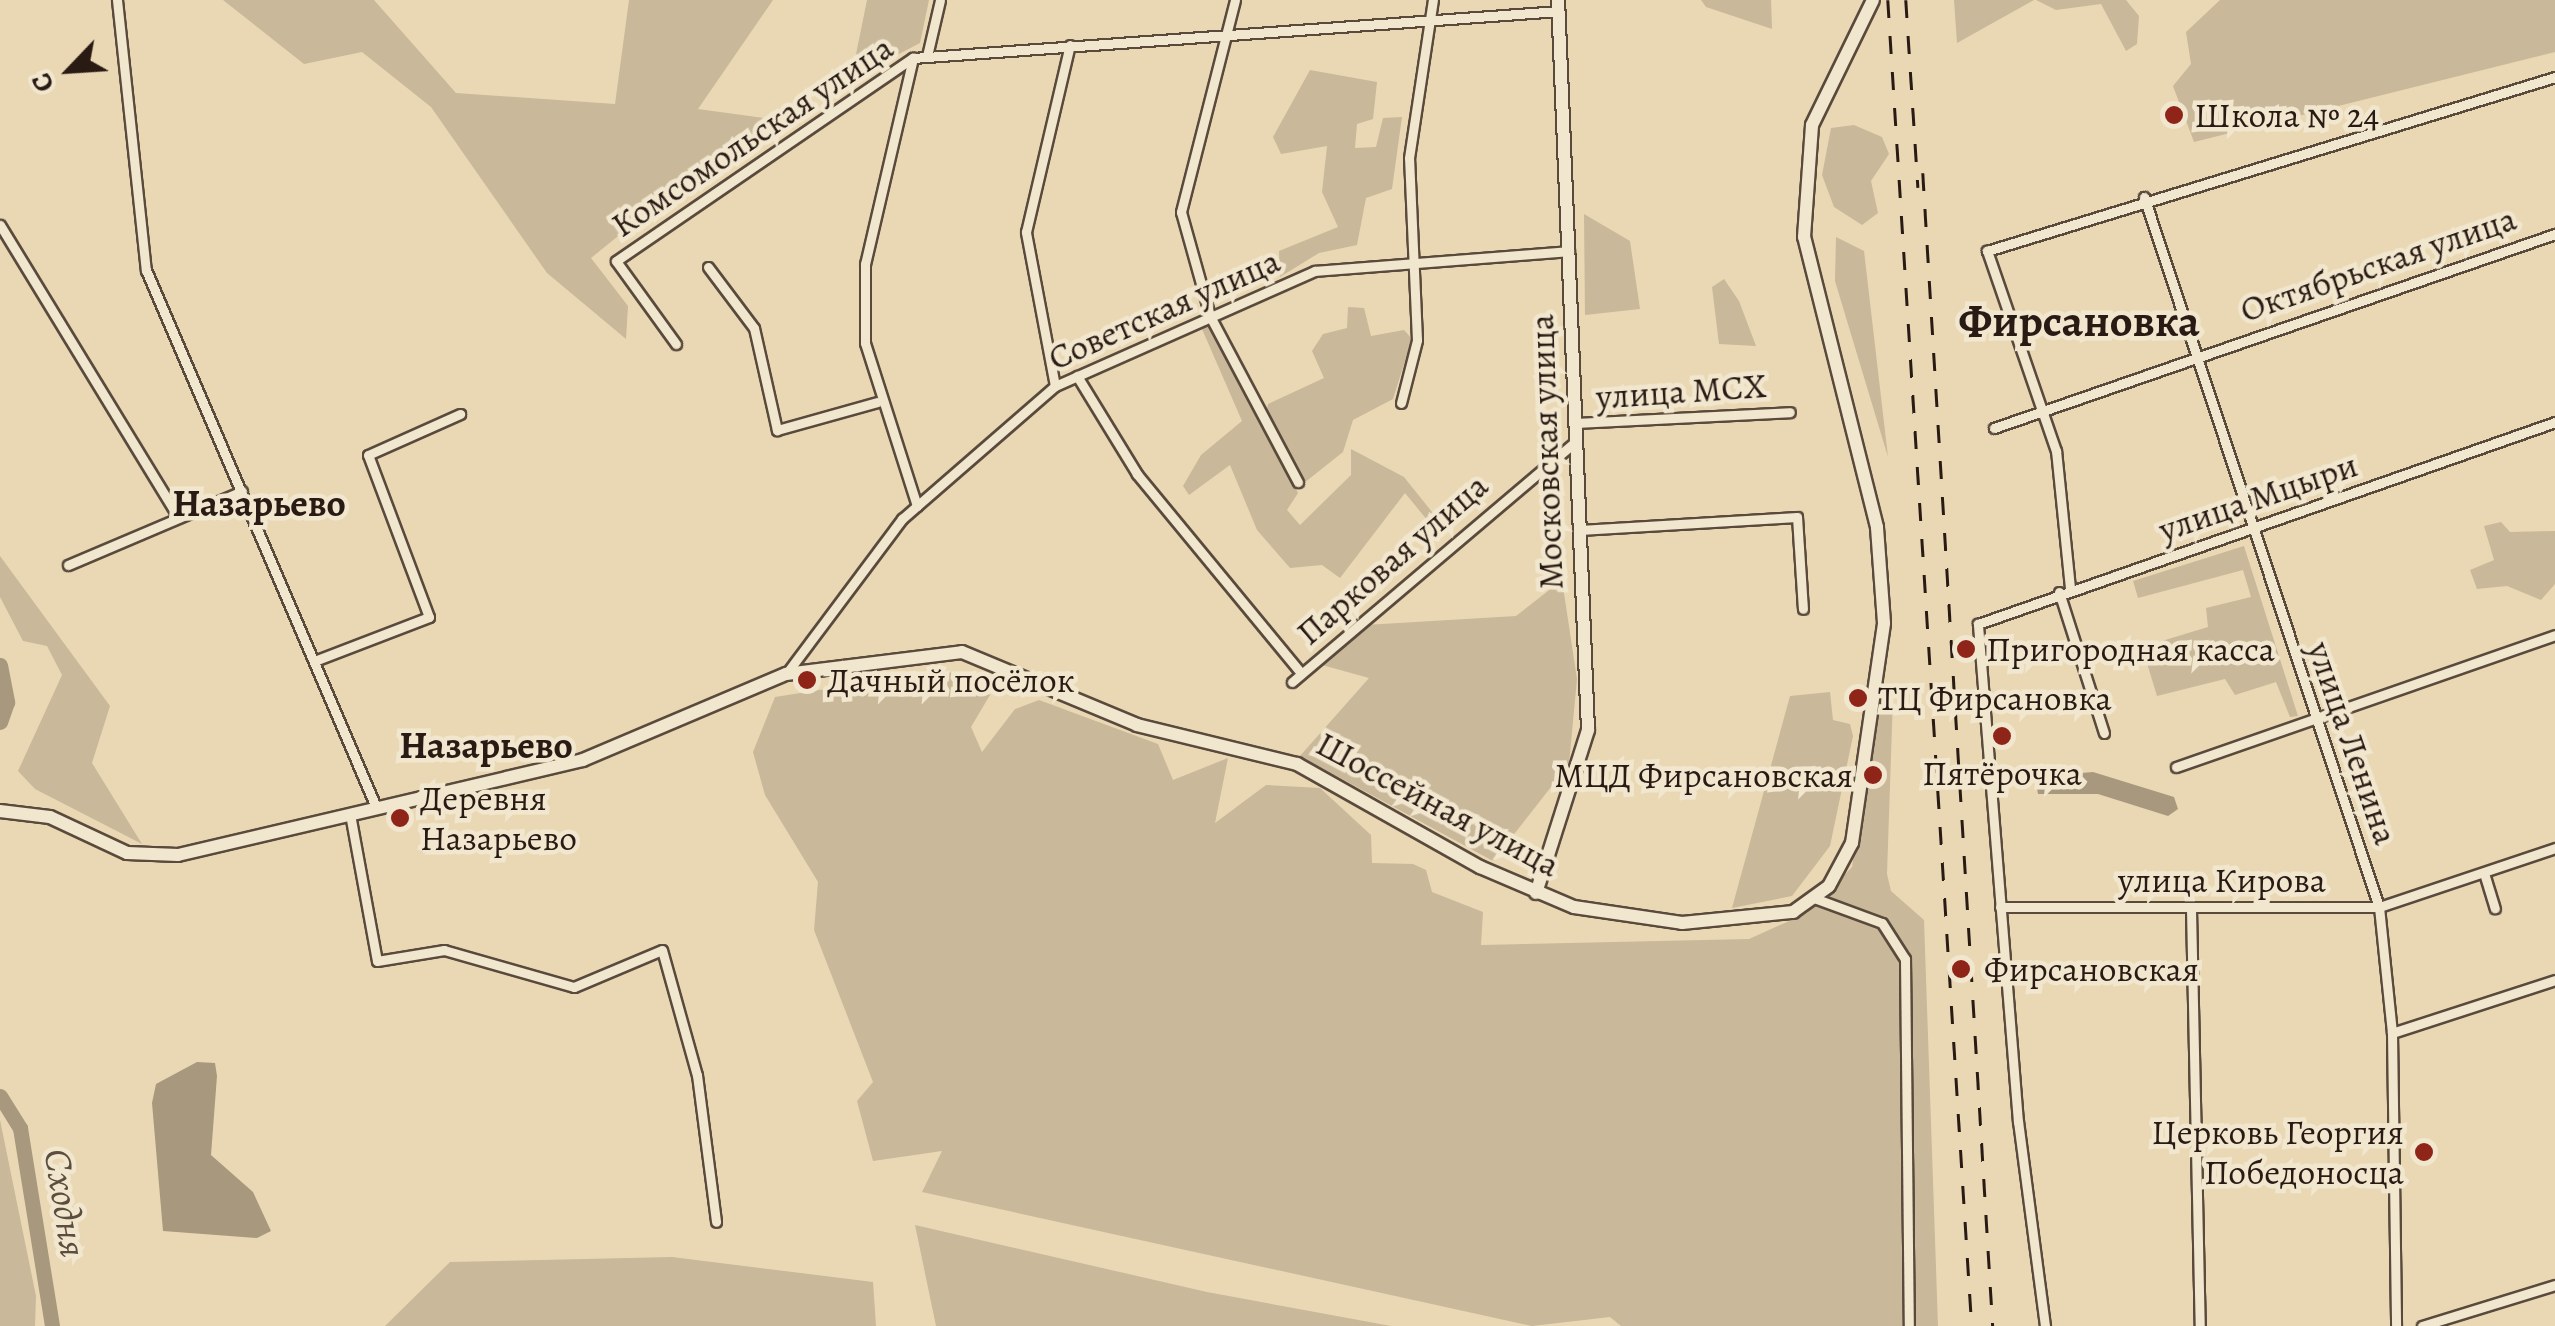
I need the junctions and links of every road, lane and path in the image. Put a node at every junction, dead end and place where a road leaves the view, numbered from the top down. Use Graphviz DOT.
graph roads {
  1 [pos="117,0"];
  2 [pos="940,0"];
  3 [pos="1235,0"];
  4 [pos="1433,0"];
  5 [pos="1873,0"];
  6 [pos="1558,5"];
  7 [pos="1432,19"];
  8 [pos="1229,32"];
  9 [pos="1070,45"];
  10 [pos="927,56"];
  11 [pos="913,58"];
  12 [pos="2555,77"];
  13 [pos="2144,197"];
  14 [pos="0,225"];
  15 [pos="2555,234"];
  16 [pos="1569,250"];
  17 [pos="1416,262"];
  18 [pos="708,268"];
  19 [pos="1210,316"];
  20 [pos="676,344"];
  21 [pos="2196,355"];
  22 [pos="1077,376"];
  23 [pos="1055,386"];
  24 [pos="876,402"];
  25 [pos="1401,403"];
  26 [pos="2044,411"];
  27 [pos="1790,412"];
  28 [pos="460,414"];
  29 [pos="2555,422"];
  30 [pos="1575,423"];
  31 [pos="1994,428"];
  32 [pos="1576,440"];
  33 [pos="1298,482"];
  34 [pos="242,491"];
  35 [pos="917,506"];
  36 [pos="177,515"];
  37 [pos="1580,530"];
  38 [pos="2253,530"];
  39 [pos="68,564"];
  40 [pos="2070,588"];
  41 [pos="2059,592"];
  42 [pos="1803,610"];
  43 [pos="2555,635"];
  44 [pos="317,660"];
  45 [pos="1301,673"];
  46 [pos="786,674"];
  47 [pos="1292,682"];
  48 [pos="2315,718"];
  49 [pos="2104,733"];
  50 [pos="2176,767"];
  51 [pos="376,807"];
  52 [pos="0,811"];
  53 [pos="350,814"];
  54 [pos="2555,848"];
  55 [pos="2484,874"];
  56 [pos="1536,893"];
  57 [pos="1814,898"];
  58 [pos="2379,907"];
  59 [pos="2000,908"];
  60 [pos="2494,908"];
  61 [pos="2191,909"];
  62 [pos="2555,980"];
  63 [pos="2392,1033"];
  64 [pos="716,1222"];
  65 [pos="2555,1284"];
  66 [pos="1909,1326"];
  67 [pos="2044,1326"];
  68 [pos="2200,1326"];
  69 [pos="2396,1326"];
  70 [pos="2422,1326"];
  1 -- 34 [label="street"];
  2 -- 10 [label="street"];
  3 -- 8 [label="street"];
  4 -- 7 [label="street"];
  5 -- 57 [label="street"];
  6 -- 7 [label="street, Комсомольская улица"];
  6 -- 16 [label="street, Московская улица"];
  7 -- 8 [label="street, Комсомольская улица"];
  7 -- 17 [label="street"];
  8 -- 9 [label="street, Комсомольская улица"];
  8 -- 19 [label="street"];
  9 -- 10 [label="street, Комсомольская улица"];
  9 -- 23 [label="street"];
  10 -- 11 [label="street, Комсомольская улица"];
  11 -- 20 [label="street, Комсомольская улица"];
  11 -- 24 [label="street"];
  12 -- 13 [label="street"];
  13 -- 21 [label="street, улица Ленина"];
  13 -- 26 [label="street"];
  14 -- 36 [label="street"];
  15 -- 21 [label="street, Октябрьская улица"];
  16 -- 17 [label="street, Советская улица"];
  16 -- 30 [label="street, Московская улица"];
  17 -- 19 [label="street, Советская улица"];
  17 -- 25 [label="street"];
  18 -- 24 [label="street"];
  19 -- 22 [label="street, Советская улица"];
  19 -- 33 [label="street"];
  21 -- 26 [label="street, Октябрьская улица"];
  21 -- 38 [label="street, улица Ленина"];
  22 -- 23 [label="street, Советская улица"];
  22 -- 45 [label="street"];
  23 -- 35 [label="street, Советская улица"];
  24 -- 35 [label="street"];
  26 -- 31 [label="street, Октябрьская улица"];
  26 -- 40 [label="street"];
  27 -- 30 [label="street, улица МСХ"];
  28 -- 44 [label="street"];
  29 -- 38 [label="street, улица Мцыри"];
  30 -- 32 [label="street, Московская улица"];
  32 -- 37 [label="street, Московская улица"];
  32 -- 45 [label="street, Парковая улица"];
  34 -- 36 [label="street"];
  34 -- 44 [label="street"];
  35 -- 46 [label="street, Советская улица"];
  36 -- 39 [label="street"];
  37 -- 42 [label="street"];
  37 -- 56 [label="street, Московская улица"];
  38 -- 40 [label="street, улица Мцыри"];
  38 -- 48 [label="street, улица Ленина"];
  40 -- 41 [label="street, улица Мцыри"];
  41 -- 49 [label="street"];
  41 -- 59 [label="street, улица Мцыри"];
  43 -- 48 [label="street"];
  44 -- 51 [label="street"];
  45 -- 47 [label="street, Парковая улица"];
  46 -- 51 [label="street, Шоссейная улица"];
  46 -- 56 [label="street, Шоссейная улица"];
  48 -- 50 [label="street"];
  48 -- 58 [label="street, улица Ленина"];
  51 -- 53 [label="street, Шоссейная улица"];
  52 -- 53 [label="street, Шоссейная улица"];
  53 -- 64 [label="street"];
  54 -- 55 [label="street, улица Кирова"];
  55 -- 58 [label="street, улица Кирова"];
  55 -- 60 [label="street"];
  56 -- 57 [label="street, Шоссейная улица"];
  57 -- 66 [label="street"];
  58 -- 61 [label="street, улица Кирова"];
  58 -- 63 [label="street, улица Ленина"];
  59 -- 61 [label="street, улица Кирова"];
  59 -- 67 [label="street"];
  61 -- 68 [label="street"];
  62 -- 63 [label="street"];
  63 -- 69 [label="street, улица Ленина"];
  65 -- 70 [label="street"];
}
